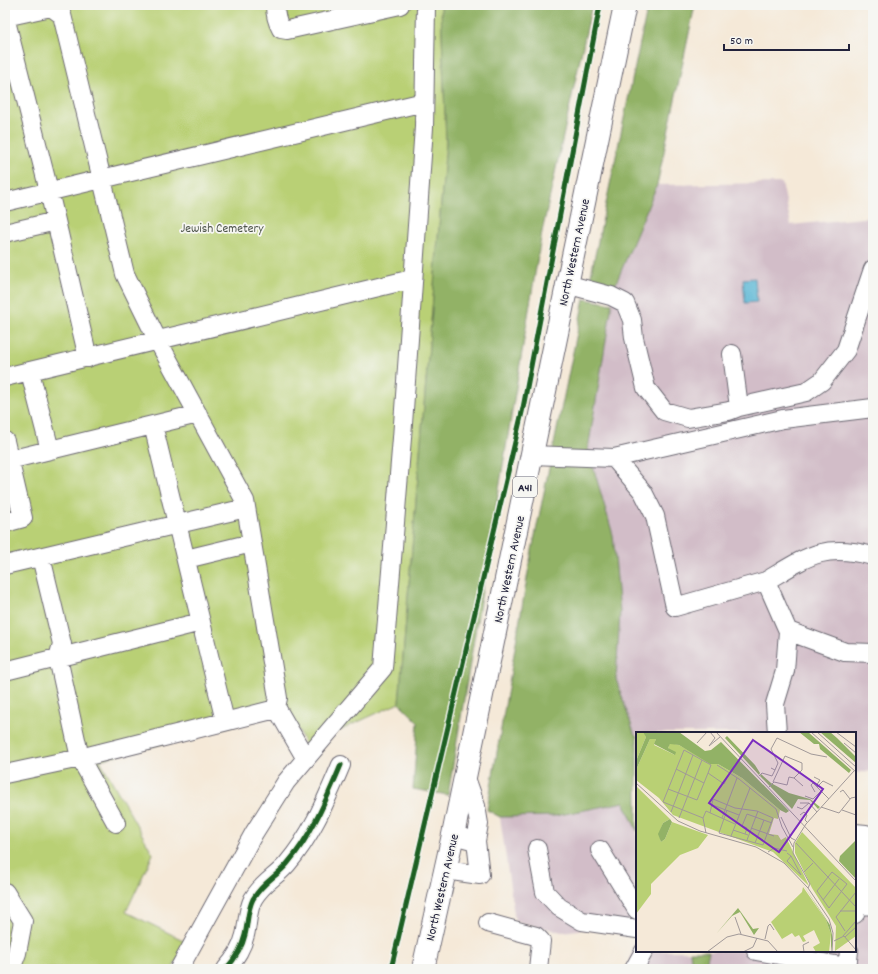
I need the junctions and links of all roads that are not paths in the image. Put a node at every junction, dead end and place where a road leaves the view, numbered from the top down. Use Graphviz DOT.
graph roads {
  1 [pos="275,5"];
  2 [pos="400,5"];
  3 [pos="426,5"];
  4 [pos="625,5"];
  5 [pos="5,17"];
  6 [pos="424,102"];
  7 [pos="101,179"];
  8 [pos="49,191"];
  9 [pos="5,202"];
  10 [pos="56,221"];
  11 [pos="5,232"];
  12 [pos="873,269"];
  13 [pos="412,279"];
  14 [pos="566,284"];
  15 [pos="158,341"];
  16 [pos="732,354"];
  17 [pos="88,358"];
  18 [pos="30,372"];
  19 [pos="5,377"];
  20 [pos="739,407"];
  21 [pos="873,408"];
  22 [pos="198,414"];
  23 [pos="153,425"];
  24 [pos="5,441"];
  25 [pos="50,450"];
  26 [pos="531,455"];
  27 [pos="614,458"];
  28 [pos="9,460"];
  29 [pos="246,508"];
  30 [pos="5,523"];
  31 [pos="177,524"];
  32 [pos="252,543"];
  33 [pos="873,556"];
  34 [pos="41,557"];
  35 [pos="186,559"];
  36 [pos="5,565"];
  37 [pos="766,581"];
  38 [pos="201,622"];
  39 [pos="788,631"];
  40 [pos="873,653"];
  41 [pos="58,658"];
  42 [pos="5,671"];
  43 [pos="276,707"];
  44 [pos="225,721"];
  45 [pos="777,732"];
  46 [pos="80,758"];
  47 [pos="306,759"];
  48 [pos="341,765"];
  49 [pos="5,774"];
  50 [pos="465,775"];
  51 [pos="116,823"];
  52 [pos="856,833"];
  53 [pos="453,835"];
  54 [pos="476,842"];
  55 [pos="537,849"];
  56 [pos="600,850"];
  57 [pos="445,870"];
  58 [pos="6,896"];
  59 [pos="863,901"];
  60 [pos="636,908"];
  61 [pos="488,924"];
  62 [pos="636,929"];
  63 [pos="643,952"];
  64 [pos="764,952"];
  65 [pos="14,961"];
  66 [pos="848,962"];
  67 [pos="26,969"];
  68 [pos="179,969"];
  69 [pos="226,969"];
  70 [pos="423,969"];
  71 [pos="538,969"];
  72 [pos="634,969"];
  1 -- 2 [label="street"];
  3 -- 6 [label="street"];
  4 -- 14 [label="highway, North Western Avenue / A41"];
  5 -- 7 [label="street"];
  5 -- 8 [label="street"];
  6 -- 7 [label="street"];
  6 -- 13 [label="street"];
  7 -- 8 [label="street"];
  7 -- 15 [label="street"];
  8 -- 9 [label="street"];
  8 -- 10 [label="street"];
  10 -- 11 [label="street"];
  10 -- 17 [label="street"];
  12 -- 20 [label="street"];
  13 -- 15 [label="street"];
  13 -- 47 [label="street"];
  14 -- 20 [label="street"];
  14 -- 26 [label="highway, North Western Avenue / A41"];
  15 -- 17 [label="street"];
  15 -- 22 [label="street"];
  16 -- 20 [label="street"];
  17 -- 18 [label="street"];
  18 -- 19 [label="street"];
  18 -- 25 [label="street"];
  21 -- 27 [label="street"];
  22 -- 23 [label="street"];
  22 -- 29 [label="street"];
  23 -- 25 [label="street"];
  23 -- 31 [label="street"];
  24 -- 28 [label="street"];
  25 -- 28 [label="street"];
  26 -- 27 [label="street"];
  26 -- 50 [label="highway, North Western Avenue / A41"];
  27 -- 37 [label="street"];
  28 -- 30 [label="street"];
  29 -- 31 [label="street"];
  29 -- 32 [label="street"];
  31 -- 34 [label="street"];
  31 -- 35 [label="street"];
  32 -- 35 [label="street"];
  32 -- 43 [label="street"];
  33 -- 37 [label="street"];
  34 -- 36 [label="street"];
  34 -- 41 [label="street"];
  35 -- 38 [label="street"];
  37 -- 39 [label="street"];
  38 -- 41 [label="street"];
  38 -- 44 [label="street"];
  39 -- 40 [label="street"];
  39 -- 45 [label="street"];
  41 -- 42 [label="street"];
  41 -- 46 [label="street"];
  43 -- 44 [label="street"];
  43 -- 47 [label="street"];
  44 -- 46 [label="street"];
  46 -- 49 [label="street"];
  46 -- 51 [label="street"];
  47 -- 68 [label="street"];
  48 -- 69 [label="street"];
  50 -- 53 [label="highway, North Western Avenue / A41"];
  50 -- 54 [label="street"];
  52 -- 59 [label="street"];
  53 -- 54 [label="street"];
  53 -- 57 [label="highway, North Western Avenue / A41"];
  54 -- 57 [label="street"];
  55 -- 62 [label="street"];
  56 -- 60 [label="street"];
  57 -- 70 [label="highway, North Western Avenue / A41"];
  58 -- 65 [label="street"];
  61 -- 71 [label="street"];
  63 -- 72 [label="street"];
  64 -- 66 [label="street"];
  65 -- 67 [label="street"];
}
